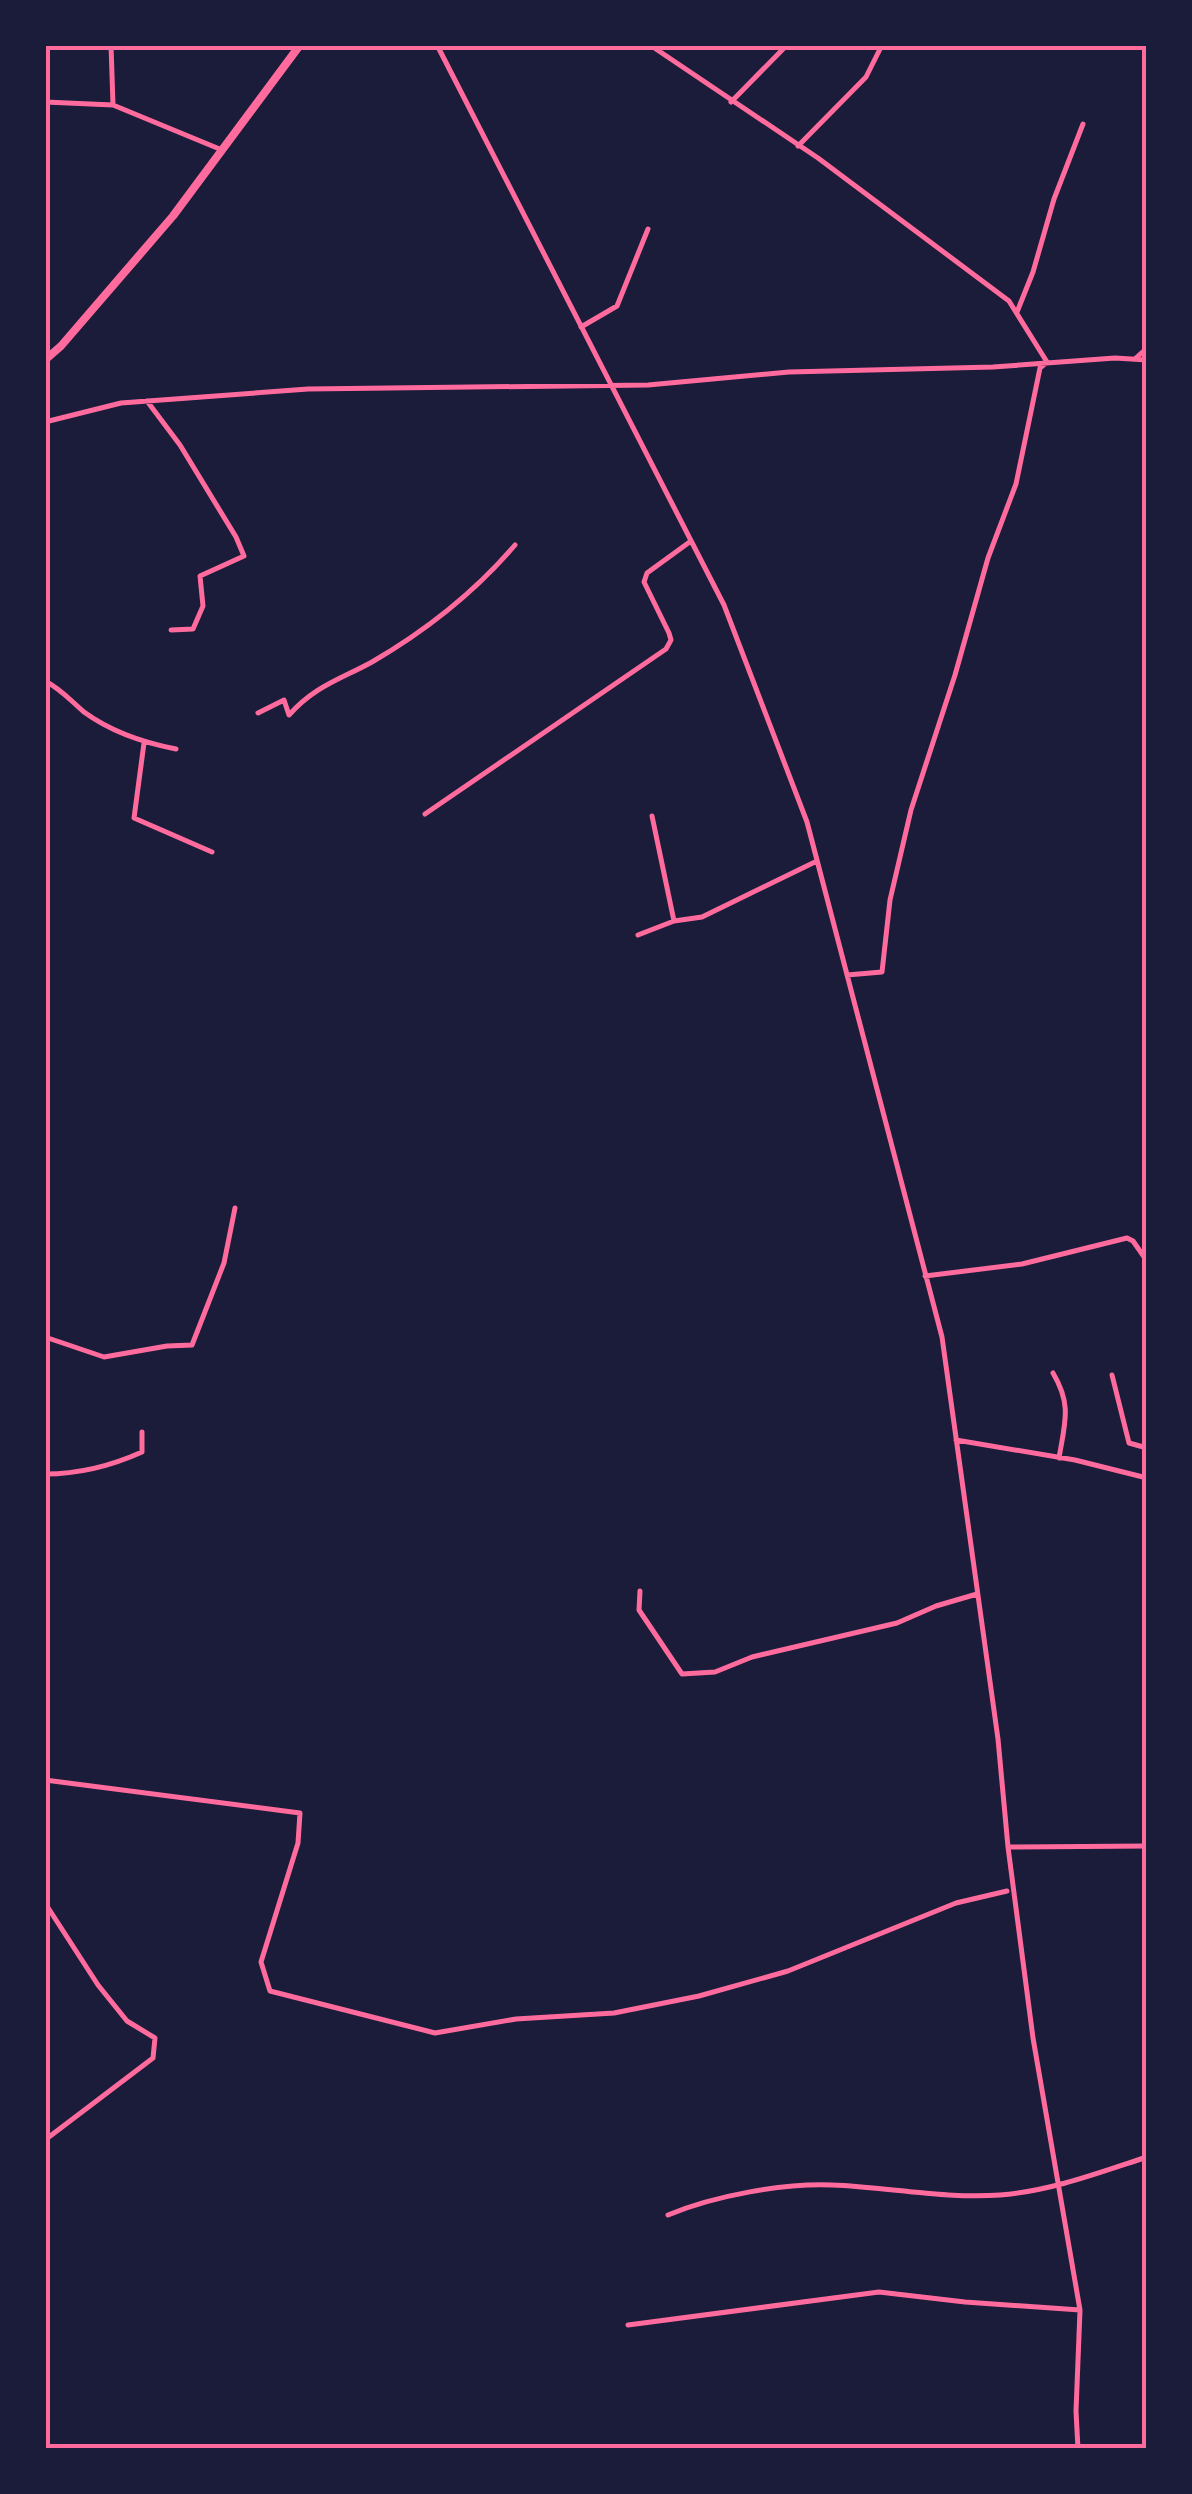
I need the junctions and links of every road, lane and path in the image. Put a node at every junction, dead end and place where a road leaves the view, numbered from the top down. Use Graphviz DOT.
graph roads {
  1 [pos="111,45"];
  2 [pos="300,45"];
  3 [pos="437,45"];
  4 [pos="650,45"];
  5 [pos="787,45"];
  6 [pos="882,45"];
  7 [pos="45,102"];
  8 [pos="731,102"];
  9 [pos="112,104"];
  10 [pos="1084,124"];
  11 [pos="798,146"];
  12 [pos="222,150"];
  13 [pos="648,230"];
  14 [pos="1018,312"];
  15 [pos="581,327"];
  16 [pos="1147,348"];
  17 [pos="1136,358"];
  18 [pos="45,360"];
  19 [pos="1147,360"];
  20 [pos="1046,362"];
  21 [pos="610,384"];
  22 [pos="147,401"];
  23 [pos="45,422"];
  24 [pos="691,540"];
  25 [pos="514,545"];
  26 [pos="171,630"];
  27 [pos="45,681"];
  28 [pos="258,713"];
  29 [pos="144,743"];
  30 [pos="176,749"];
  31 [pos="425,814"];
  32 [pos="652,816"];
  33 [pos="212,852"];
  34 [pos="817,861"];
  35 [pos="674,921"];
  36 [pos="638,935"];
  37 [pos="847,976"];
  38 [pos="235,1208"];
  39 [pos="1147,1260"];
  40 [pos="925,1276"];
  41 [pos="45,1338"];
  42 [pos="1053,1373"];
  43 [pos="1112,1375"];
  44 [pos="142,1432"];
  45 [pos="956,1440"];
  46 [pos="1147,1448"];
  47 [pos="1059,1458"];
  48 [pos="45,1474"];
  49 [pos="1147,1478"];
  50 [pos="640,1591"];
  51 [pos="977,1594"];
  52 [pos="45,1780"];
  53 [pos="1147,1846"];
  54 [pos="1008,1847"];
  55 [pos="1008,1891"];
  56 [pos="45,1903"];
  57 [pos="45,2140"];
  58 [pos="1147,2157"];
  59 [pos="1059,2186"];
  60 [pos="668,2215"];
  61 [pos="1080,2310"];
  62 [pos="628,2325"];
  63 [pos="1078,2449"];
  1 -- 9 [label="street"];
  2 -- 12 [label="street"];
  3 -- 15 [label="street"];
  4 -- 8 [label="street"];
  5 -- 8 [label="street"];
  6 -- 11 [label="street"];
  7 -- 9 [label="street"];
  8 -- 11 [label="street"];
  9 -- 12 [label="street"];
  10 -- 14 [label="street"];
  11 -- 14 [label="street"];
  12 -- 18 [label="street"];
  13 -- 15 [label="street"];
  14 -- 20 [label="street"];
  15 -- 21 [label="street"];
  16 -- 17 [label="street"];
  17 -- 19 [label="street"];
  17 -- 20 [label="street"];
  20 -- 21 [label="street"];
  20 -- 37 [label="street"];
  21 -- 22 [label="street"];
  21 -- 24 [label="street"];
  22 -- 23 [label="street"];
  22 -- 26 [label="street"];
  24 -- 31 [label="street"];
  24 -- 34 [label="street"];
  25 -- 28 [label="street"];
  27 -- 29 [label="street"];
  29 -- 30 [label="street"];
  29 -- 33 [label="street"];
  32 -- 35 [label="street"];
  34 -- 35 [label="street"];
  34 -- 37 [label="street"];
  35 -- 36 [label="street"];
  37 -- 40 [label="street"];
  38 -- 41 [label="street"];
  39 -- 40 [label="street"];
  40 -- 45 [label="street"];
  42 -- 47 [label="street"];
  43 -- 46 [label="street"];
  44 -- 48 [label="street"];
  45 -- 47 [label="street"];
  45 -- 51 [label="street"];
  47 -- 49 [label="street"];
  50 -- 51 [label="street"];
  51 -- 54 [label="street"];
  52 -- 55 [label="street"];
  53 -- 54 [label="street"];
  54 -- 59 [label="street"];
  56 -- 57 [label="street"];
  58 -- 59 [label="street"];
  59 -- 60 [label="street"];
  59 -- 61 [label="street"];
  61 -- 62 [label="street"];
  61 -- 63 [label="street"];
}
